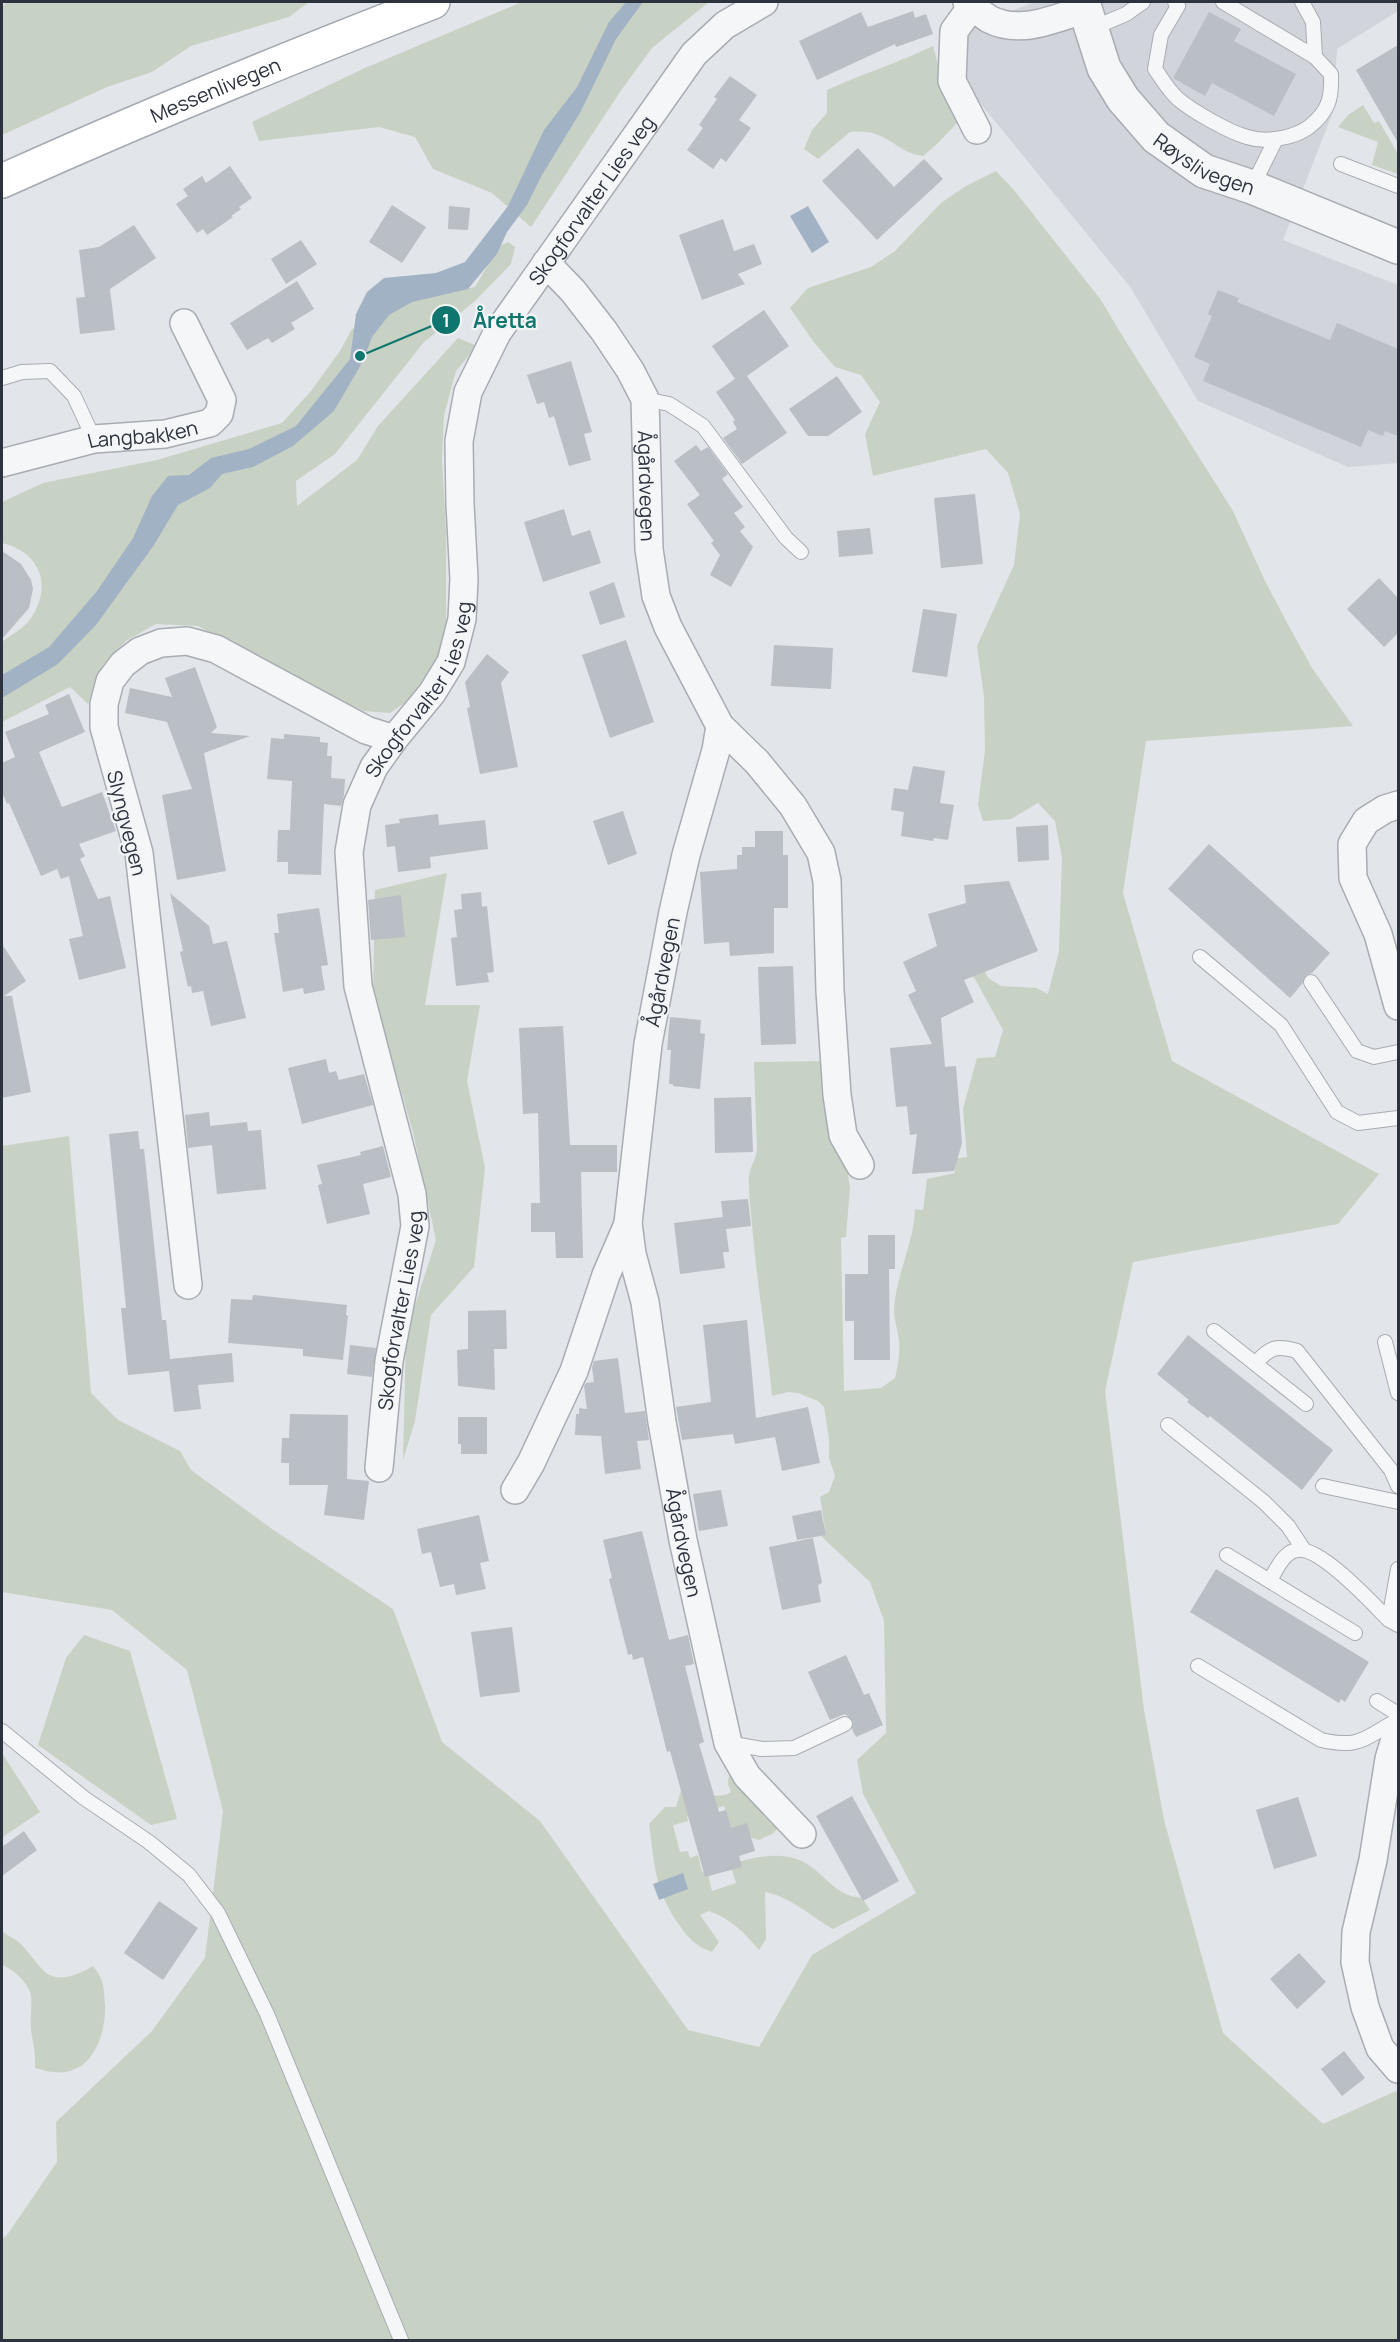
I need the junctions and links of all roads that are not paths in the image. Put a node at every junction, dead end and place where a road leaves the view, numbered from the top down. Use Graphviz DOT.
graph roads {
  1 [pos="433,2"];
  2 [pos="764,2"];
  3 [pos="1143,2"];
  4 [pos="1175,2"];
  5 [pos="1223,2"];
  6 [pos="1302,2"];
  7 [pos="969,4"];
  8 [pos="1086,13"];
  9 [pos="1315,57"];
  10 [pos="977,130"];
  11 [pos="1276,139"];
  12 [pos="1341,164"];
  13 [pos="2,181"];
  14 [pos="1398,186"];
  15 [pos="1252,187"];
  16 [pos="1398,247"];
  17 [pos="546,263"];
  18 [pos="184,323"];
  19 [pos="2,378"];
  20 [pos="645,399"];
  21 [pos="94,439"];
  22 [pos="2,463"];
  23 [pos="801,552"];
  24 [pos="720,726"];
  25 [pos="394,738"];
  26 [pos="1398,805"];
  27 [pos="1200,957"];
  28 [pos="1311,982"];
  29 [pos="1397,993"];
  30 [pos="1398,1052"];
  31 [pos="1398,1118"];
  32 [pos="860,1165"];
  33 [pos="628,1223"];
  34 [pos="188,1285"];
  35 [pos="1214,1330"];
  36 [pos="1385,1342"];
  37 [pos="1256,1363"];
  38 [pos="1398,1393"];
  39 [pos="1306,1404"];
  40 [pos="1168,1425"];
  41 [pos="379,1468"];
  42 [pos="1323,1486"];
  43 [pos="1398,1486"];
  44 [pos="515,1490"];
  45 [pos="1398,1502"];
  46 [pos="1304,1550"];
  47 [pos="1227,1556"];
  48 [pos="1398,1569"];
  49 [pos="1270,1580"];
  50 [pos="1394,1623"];
  51 [pos="1355,1633"];
  52 [pos="1198,1666"];
  53 [pos="1377,1701"];
  54 [pos="1398,1714"];
  55 [pos="1398,1720"];
  56 [pos="845,1724"];
  57 [pos="1398,1729"];
  58 [pos="2,1731"];
  59 [pos="728,1743"];
  60 [pos="802,1834"];
  61 [pos="1398,2069"];
  62 [pos="401,2340"];
  1 -- 13 [label="main road, Messenlivegen"];
  2 -- 17 [label="street, Skogforvalter Lies veg"];
  3 -- 8 [label="lane"];
  4 -- 11 [label="lane"];
  5 -- 9 [label="lane"];
  6 -- 9 [label="lane"];
  7 -- 8 [label="street"];
  7 -- 10 [label="street"];
  8 -- 15 [label="street, Røyslivegen"];
  9 -- 11 [label="lane"];
  11 -- 15 [label="lane"];
  12 -- 14 [label="lane"];
  15 -- 16 [label="street, Røyslivegen"];
  17 -- 20 [label="street, Ågårdvegen"];
  17 -- 25 [label="street, Skogforvalter Lies veg"];
  18 -- 21 [label="street, Langbakken"];
  19 -- 21 [label="lane"];
  20 -- 23 [label="lane"];
  20 -- 24 [label="street, Ågårdvegen"];
  21 -- 22 [label="street, Langbakken"];
  24 -- 32 [label="street, Ågårdvegen"];
  24 -- 33 [label="street, Ågårdvegen"];
  25 -- 34 [label="street, Slyngvegen"];
  25 -- 41 [label="street, Skogforvalter Lies veg"];
  26 -- 29 [label="street"];
  27 -- 31 [label="lane"];
  28 -- 30 [label="lane"];
  33 -- 44 [label="street, Ågårdvegen"];
  33 -- 59 [label="street, Ågårdvegen"];
  35 -- 37 [label="lane"];
  36 -- 38 [label="lane"];
  37 -- 39 [label="lane"];
  37 -- 43 [label="lane"];
  40 -- 46 [label="lane"];
  42 -- 45 [label="lane"];
  46 -- 49 [label="lane"];
  46 -- 50 [label="lane"];
  47 -- 49 [label="lane"];
  48 -- 50 [label="lane"];
  49 -- 51 [label="lane"];
  52 -- 55 [label="lane"];
  53 -- 54 [label="lane"];
  56 -- 59 [label="lane"];
  57 -- 61 [label="street"];
  58 -- 62 [label="lane"];
  59 -- 60 [label="street, Ågårdvegen"];
}
